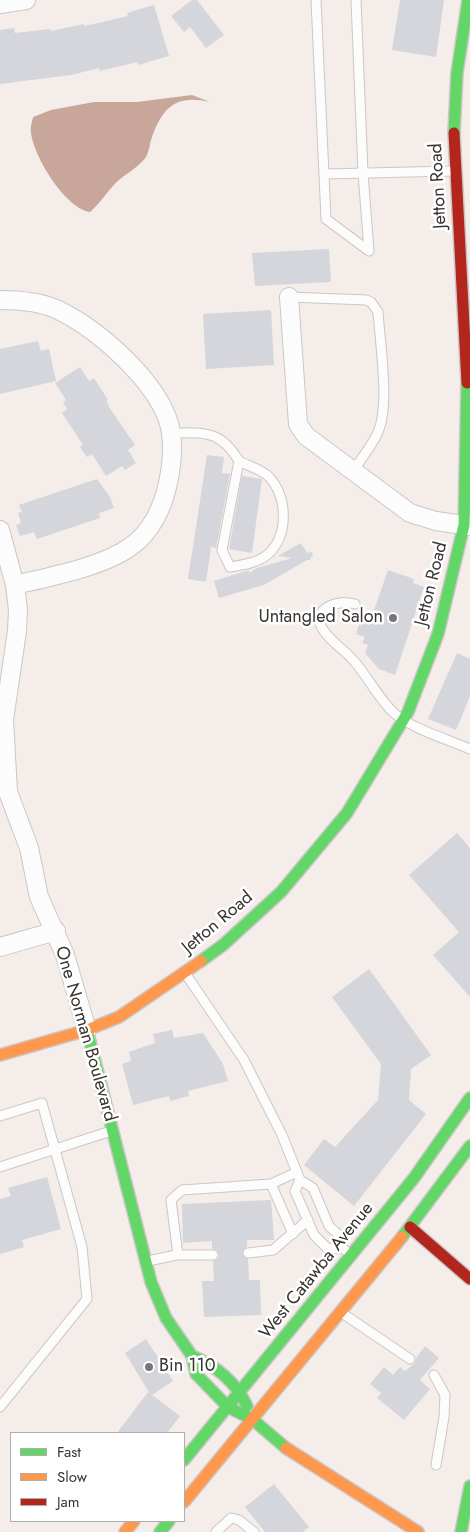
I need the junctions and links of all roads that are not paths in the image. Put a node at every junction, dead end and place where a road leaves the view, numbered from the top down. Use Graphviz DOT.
graph roads {
  1 [pos="26,0"];
  2 [pos="316,0"];
  3 [pos="356,0"];
  4 [pos="468,0"];
  5 [pos="0,4"];
  6 [pos="462,104"];
  7 [pos="456,171"];
  8 [pos="363,173"];
  9 [pos="324,174"];
  10 [pos="289,297"];
  11 [pos="0,300"];
  12 [pos="467,305"];
  13 [pos="171,433"];
  14 [pos="239,461"];
  15 [pos="353,471"];
  16 [pos="467,525"];
  17 [pos="0,530"];
  18 [pos="15,585"];
  19 [pos="355,604"];
  20 [pos="403,720"];
  21 [pos="470,749"];
  22 [pos="56,931"];
  23 [pos="0,947"];
  24 [pos="185,973"];
  25 [pos="87,1030"];
  26 [pos="0,1056"];
  27 [pos="470,1098"];
  28 [pos="0,1116"];
  29 [pos="112,1131"];
  30 [pos="470,1146"];
  31 [pos="55,1149"];
  32 [pos="0,1167"];
  33 [pos="298,1176"];
  34 [pos="271,1184"];
  35 [pos="308,1220"];
  36 [pos="410,1227"];
  37 [pos="293,1234"];
  38 [pos="342,1248"];
  39 [pos="248,1252"];
  40 [pos="212,1254"];
  41 [pos="178,1255"];
  42 [pos="352,1256"];
  43 [pos="146,1262"];
  44 [pos="470,1279"];
  45 [pos="341,1312"];
  46 [pos="192,1356"];
  47 [pos="410,1359"];
  48 [pos="434,1375"];
  49 [pos="241,1391"];
  50 [pos="0,1407"];
  51 [pos="228,1407"];
  52 [pos="252,1419"];
  53 [pos="185,1459"];
  54 [pos="436,1465"];
  55 [pos="470,1486"];
  56 [pos="185,1501"];
  57 [pos="133,1522"];
  58 [pos="168,1522"];
  59 [pos="125,1532"];
  60 [pos="160,1532"];
  61 [pos="216,1532"];
  62 [pos="254,1532"];
  63 [pos="418,1532"];
  64 [pos="461,1532"];
  1 -- 5 [label="street"];
  2 -- 9 [label="lane"];
  3 -- 8 [label="lane"];
  4 -- 6 [label="street, Jetton Road"];
  6 -- 7 [label="street, Jetton Road"];
  7 -- 8 [label="lane"];
  7 -- 12 [label="street, Jetton Road"];
  8 -- 9 [label="lane"];
  8 -- 9 [label="lane"];
  10 -- 15 [label="street"];
  10 -- 15 [label="lane"];
  11 -- 13 [label="street"];
  12 -- 16 [label="street, Jetton Road"];
  13 -- 14 [label="lane"];
  13 -- 18 [label="street"];
  14 -- 14 [label="lane"];
  15 -- 16 [label="street"];
  16 -- 20 [label="street, Jetton Road"];
  17 -- 18 [label="street, One Norman Boulevard"];
  18 -- 22 [label="street, One Norman Boulevard"];
  19 -- 20 [label="lane"];
  20 -- 21 [label="lane"];
  20 -- 24 [label="street, Jetton Road"];
  22 -- 23 [label="street"];
  22 -- 25 [label="street, One Norman Boulevard"];
  24 -- 25 [label="street, Jetton Road"];
  24 -- 33 [label="lane"];
  25 -- 26 [label="street, Jetton Road"];
  25 -- 29 [label="street, One Norman Boulevard"];
  27 -- 42 [label="street, West Catawba Avenue"];
  28 -- 31 [label="lane"];
  29 -- 31 [label="lane"];
  29 -- 43 [label="street, One Norman Boulevard"];
  30 -- 36 [label="street"];
  31 -- 32 [label="lane"];
  31 -- 50 [label="lane"];
  33 -- 34 [label="lane"];
  33 -- 35 [label="lane"];
  33 -- 38 [label="lane"];
  34 -- 37 [label="lane"];
  34 -- 41 [label="lane"];
  35 -- 37 [label="lane"];
  35 -- 38 [label="lane"];
  36 -- 44 [label="street"];
  36 -- 45 [label="street"];
  37 -- 39 [label="lane"];
  38 -- 42 [label="lane"];
  40 -- 41 [label="lane"];
  41 -- 43 [label="lane"];
  42 -- 49 [label="street, West Catawba Avenue"];
  43 -- 46 [label="street, One Norman Boulevard"];
  45 -- 47 [label="lane"];
  45 -- 52 [label="street"];
  46 -- 49 [label="street, One Norman Boulevard"];
  46 -- 51 [label="street, One Norman Boulevard"];
  48 -- 54 [label="lane"];
  49 -- 51 [label="street, West Catawba Avenue"];
  49 -- 52 [label="street, One Norman Boulevard"];
  51 -- 52 [label="street, One Norman Boulevard"];
  51 -- 53 [label="street, West Catawba Avenue"];
  52 -- 56 [label="street"];
  52 -- 63 [label="street, One Norman Boulevard"];
  55 -- 64 [label="street"];
  57 -- 59 [label="street"];
  58 -- 60 [label="street"];
  61 -- 62 [label="lane"];
}
